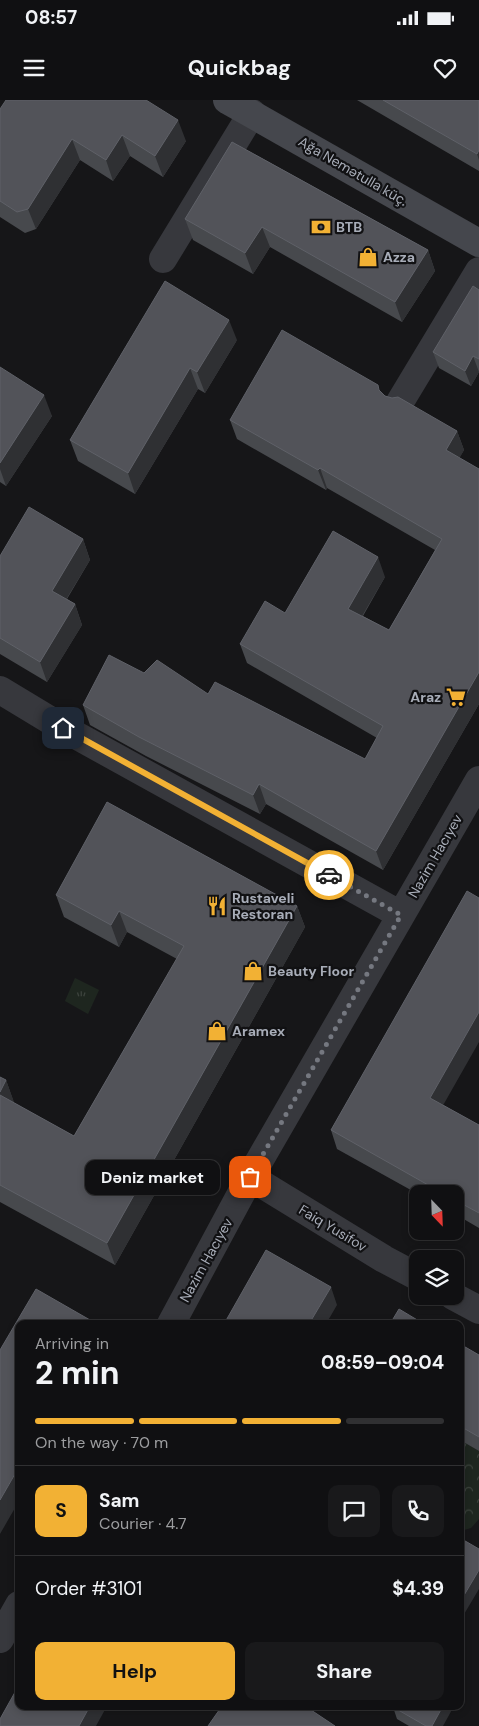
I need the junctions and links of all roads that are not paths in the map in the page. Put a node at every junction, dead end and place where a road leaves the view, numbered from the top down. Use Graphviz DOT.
graph roads {
  1 [pos="227,100"];
  2 [pos="252,114"];
  3 [pos="479,243"];
  4 [pos="163,259"];
  5 [pos="479,271"];
  6 [pos="400,402"];
  7 [pos="0,690"];
  8 [pos="479,780"];
  9 [pos="401,915"];
  10 [pos="250,1177"];
  11 [pos="409,1272"];
  12 [pos="464,1302"];
  13 [pos="479,1310"];
  14 [pos="173,1320"];
  15 [pos="15,1612"];
  16 [pos="0,1639"];
  1 -- 2 [label="street, Ağa Nemətulla küç."];
  2 -- 3 [label="street, Ağa Nemətulla küç."];
  2 -- 4 [label="street"];
  5 -- 6 [label="street"];
  7 -- 9 [label="street"];
  8 -- 9 [label="street, Nazim Hacıyev"];
  9 -- 10 [label="street, Nazim Hacıyev"];
  10 -- 11 [label="street, Faiq Yusifov"];
  10 -- 14 [label="street, Nazim Hacıyev"];
  12 -- 13 [label="street"];
  15 -- 16 [label="street"];
}
